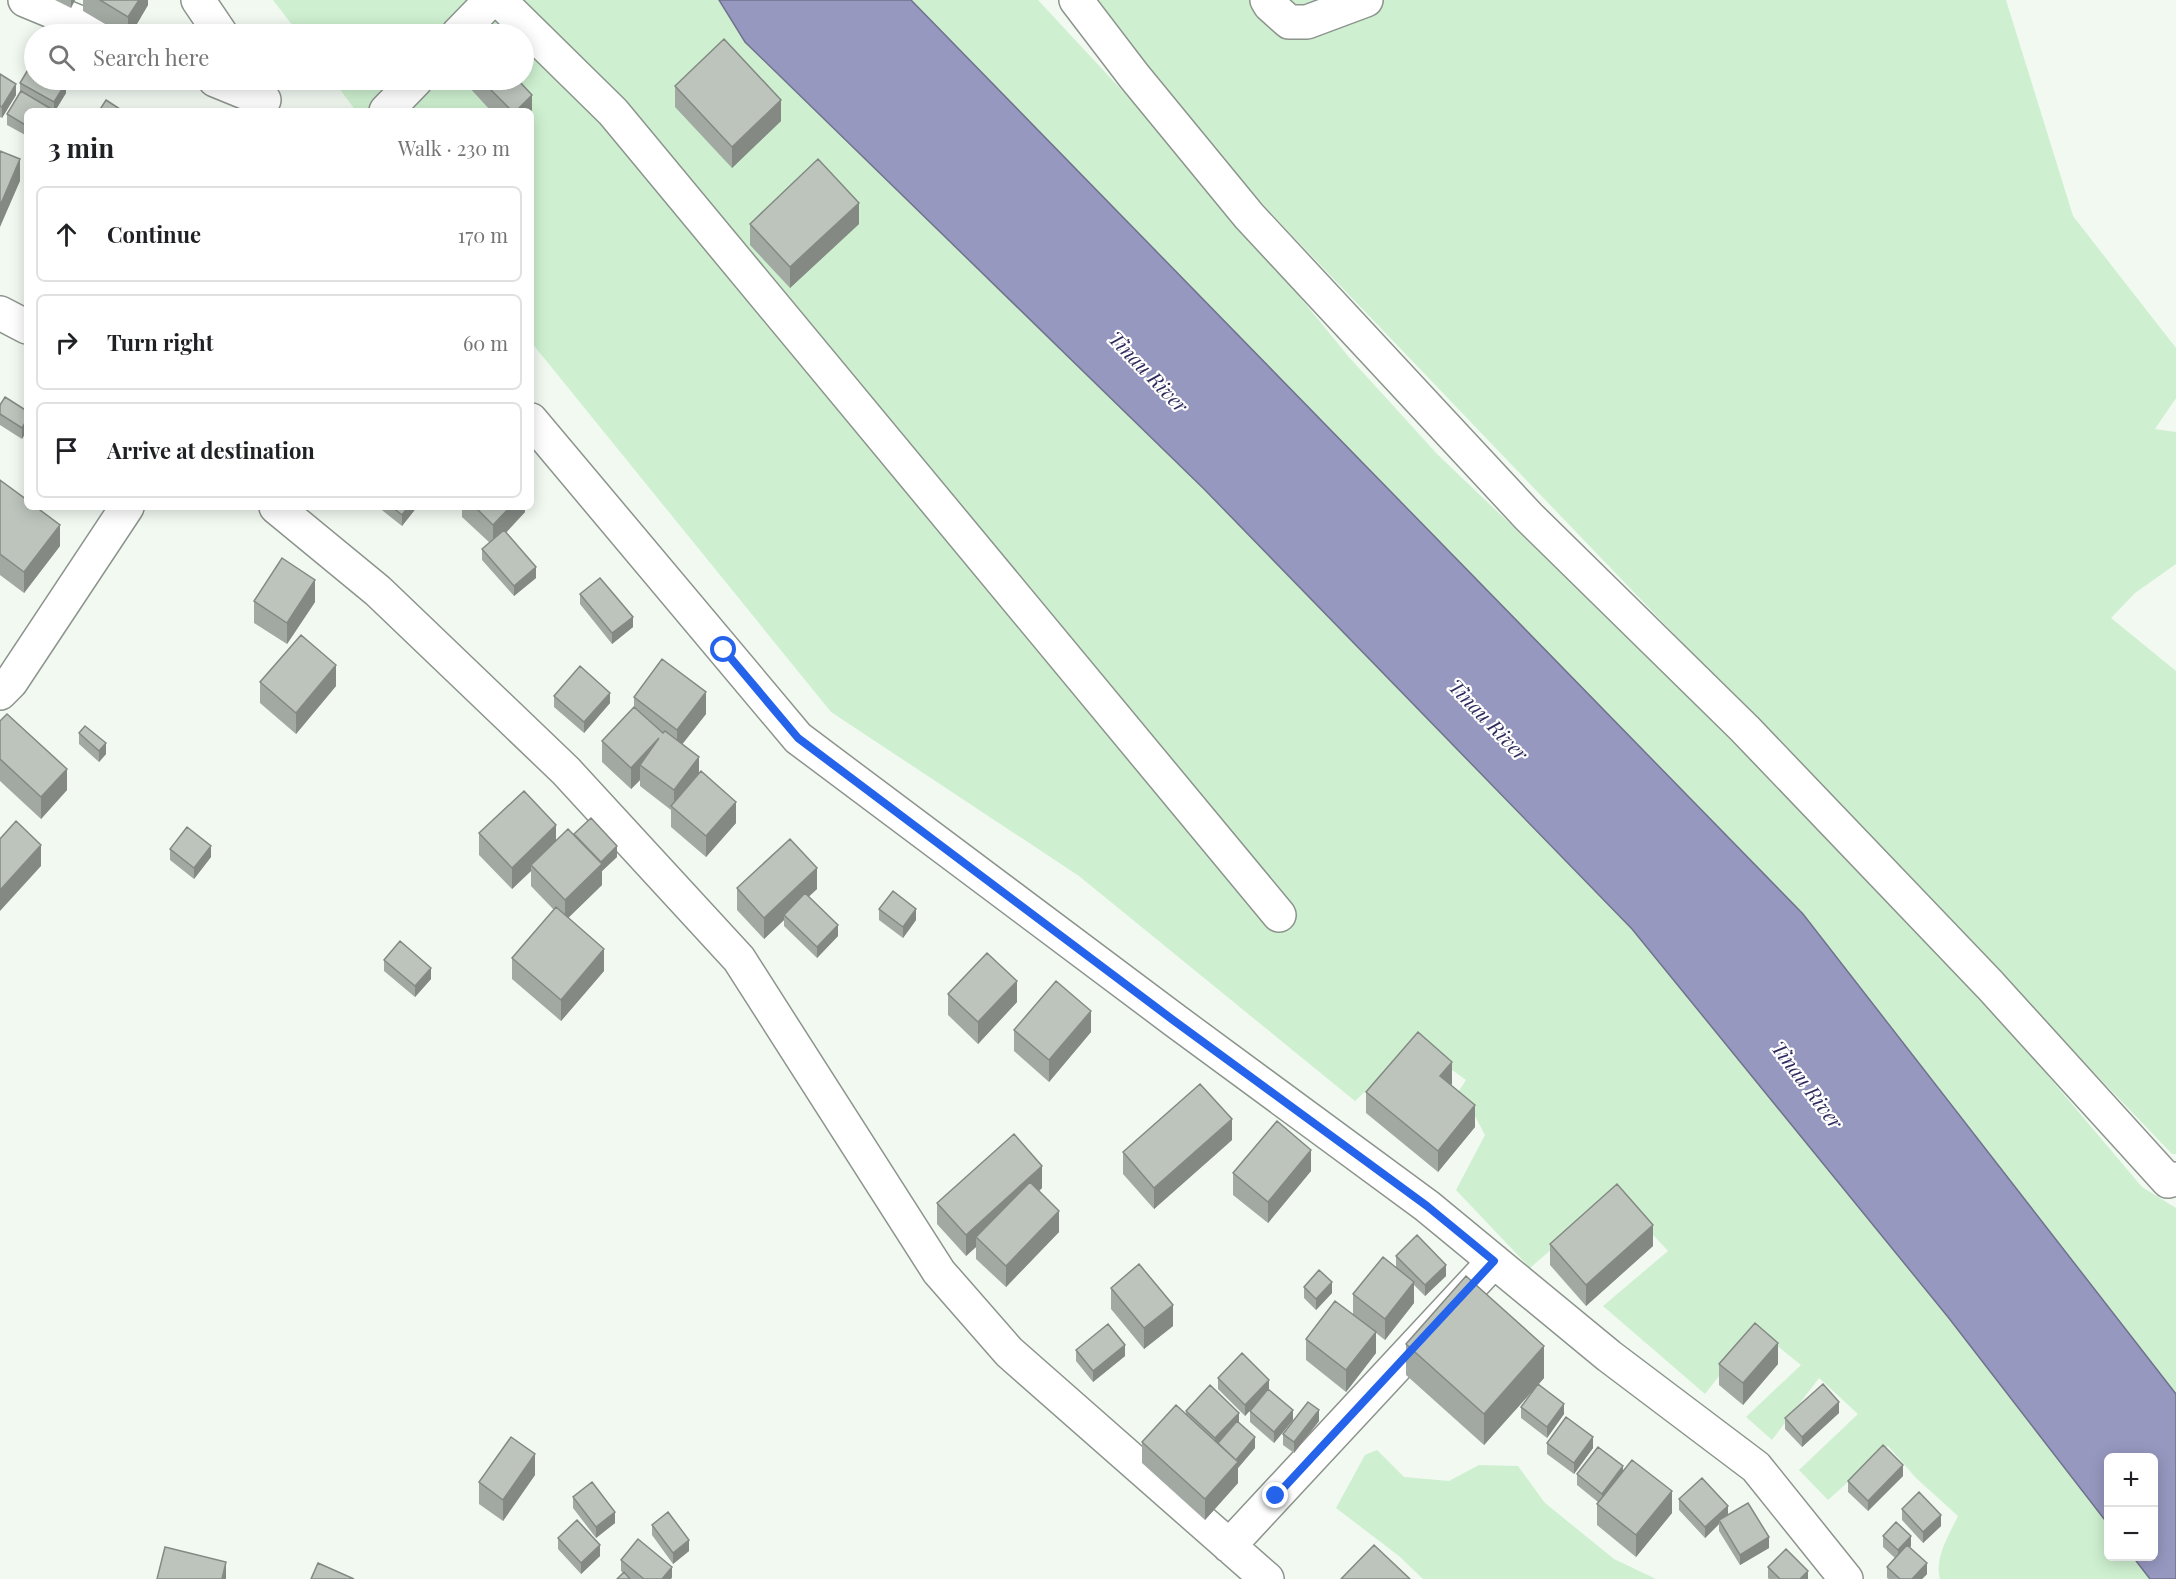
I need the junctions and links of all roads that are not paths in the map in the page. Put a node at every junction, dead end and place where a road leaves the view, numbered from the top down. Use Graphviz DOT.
graph roads {
  1 [pos="24,0"];
  2 [pos="198,0"];
  3 [pos="490,0"];
  4 [pos="499,0"];
  5 [pos="1076,0"];
  6 [pos="1267,0"];
  7 [pos="1366,0"];
  8 [pos="83,24"];
  9 [pos="214,24"];
  10 [pos="467,24"];
  11 [pos="523,24"];
  12 [pos="534,34"];
  13 [pos="242,90"];
  14 [pos="406,90"];
  15 [pos="261,97"];
  16 [pos="389,108"];
  17 [pos="0,313"];
  18 [pos="24,325"];
  19 [pos="534,424"];
  20 [pos="125,510"];
  21 [pos="280,510"];
  22 [pos="0,693"];
  23 [pos="1279,915"];
  24 [pos="2176,1179"];
  25 [pos="1494,1261"];
  26 [pos="1229,1546"];
  27 [pos="1267,1579"];
  28 [pos="1846,1579"];
  1 -- 8 [label="street"];
  2 -- 9 [label="street"];
  3 -- 10 [label="street"];
  4 -- 11 [label="street"];
  5 -- 24 [label="street"];
  6 -- 7 [label="street"];
  12 -- 23 [label="street"];
  13 -- 15 [label="street"];
  14 -- 16 [label="street"];
  17 -- 18 [label="street"];
  19 -- 25 [label="street"];
  20 -- 22 [label="street"];
  21 -- 26 [label="street"];
  25 -- 26 [label="street"];
  25 -- 28 [label="street"];
  26 -- 27 [label="street"];
}
